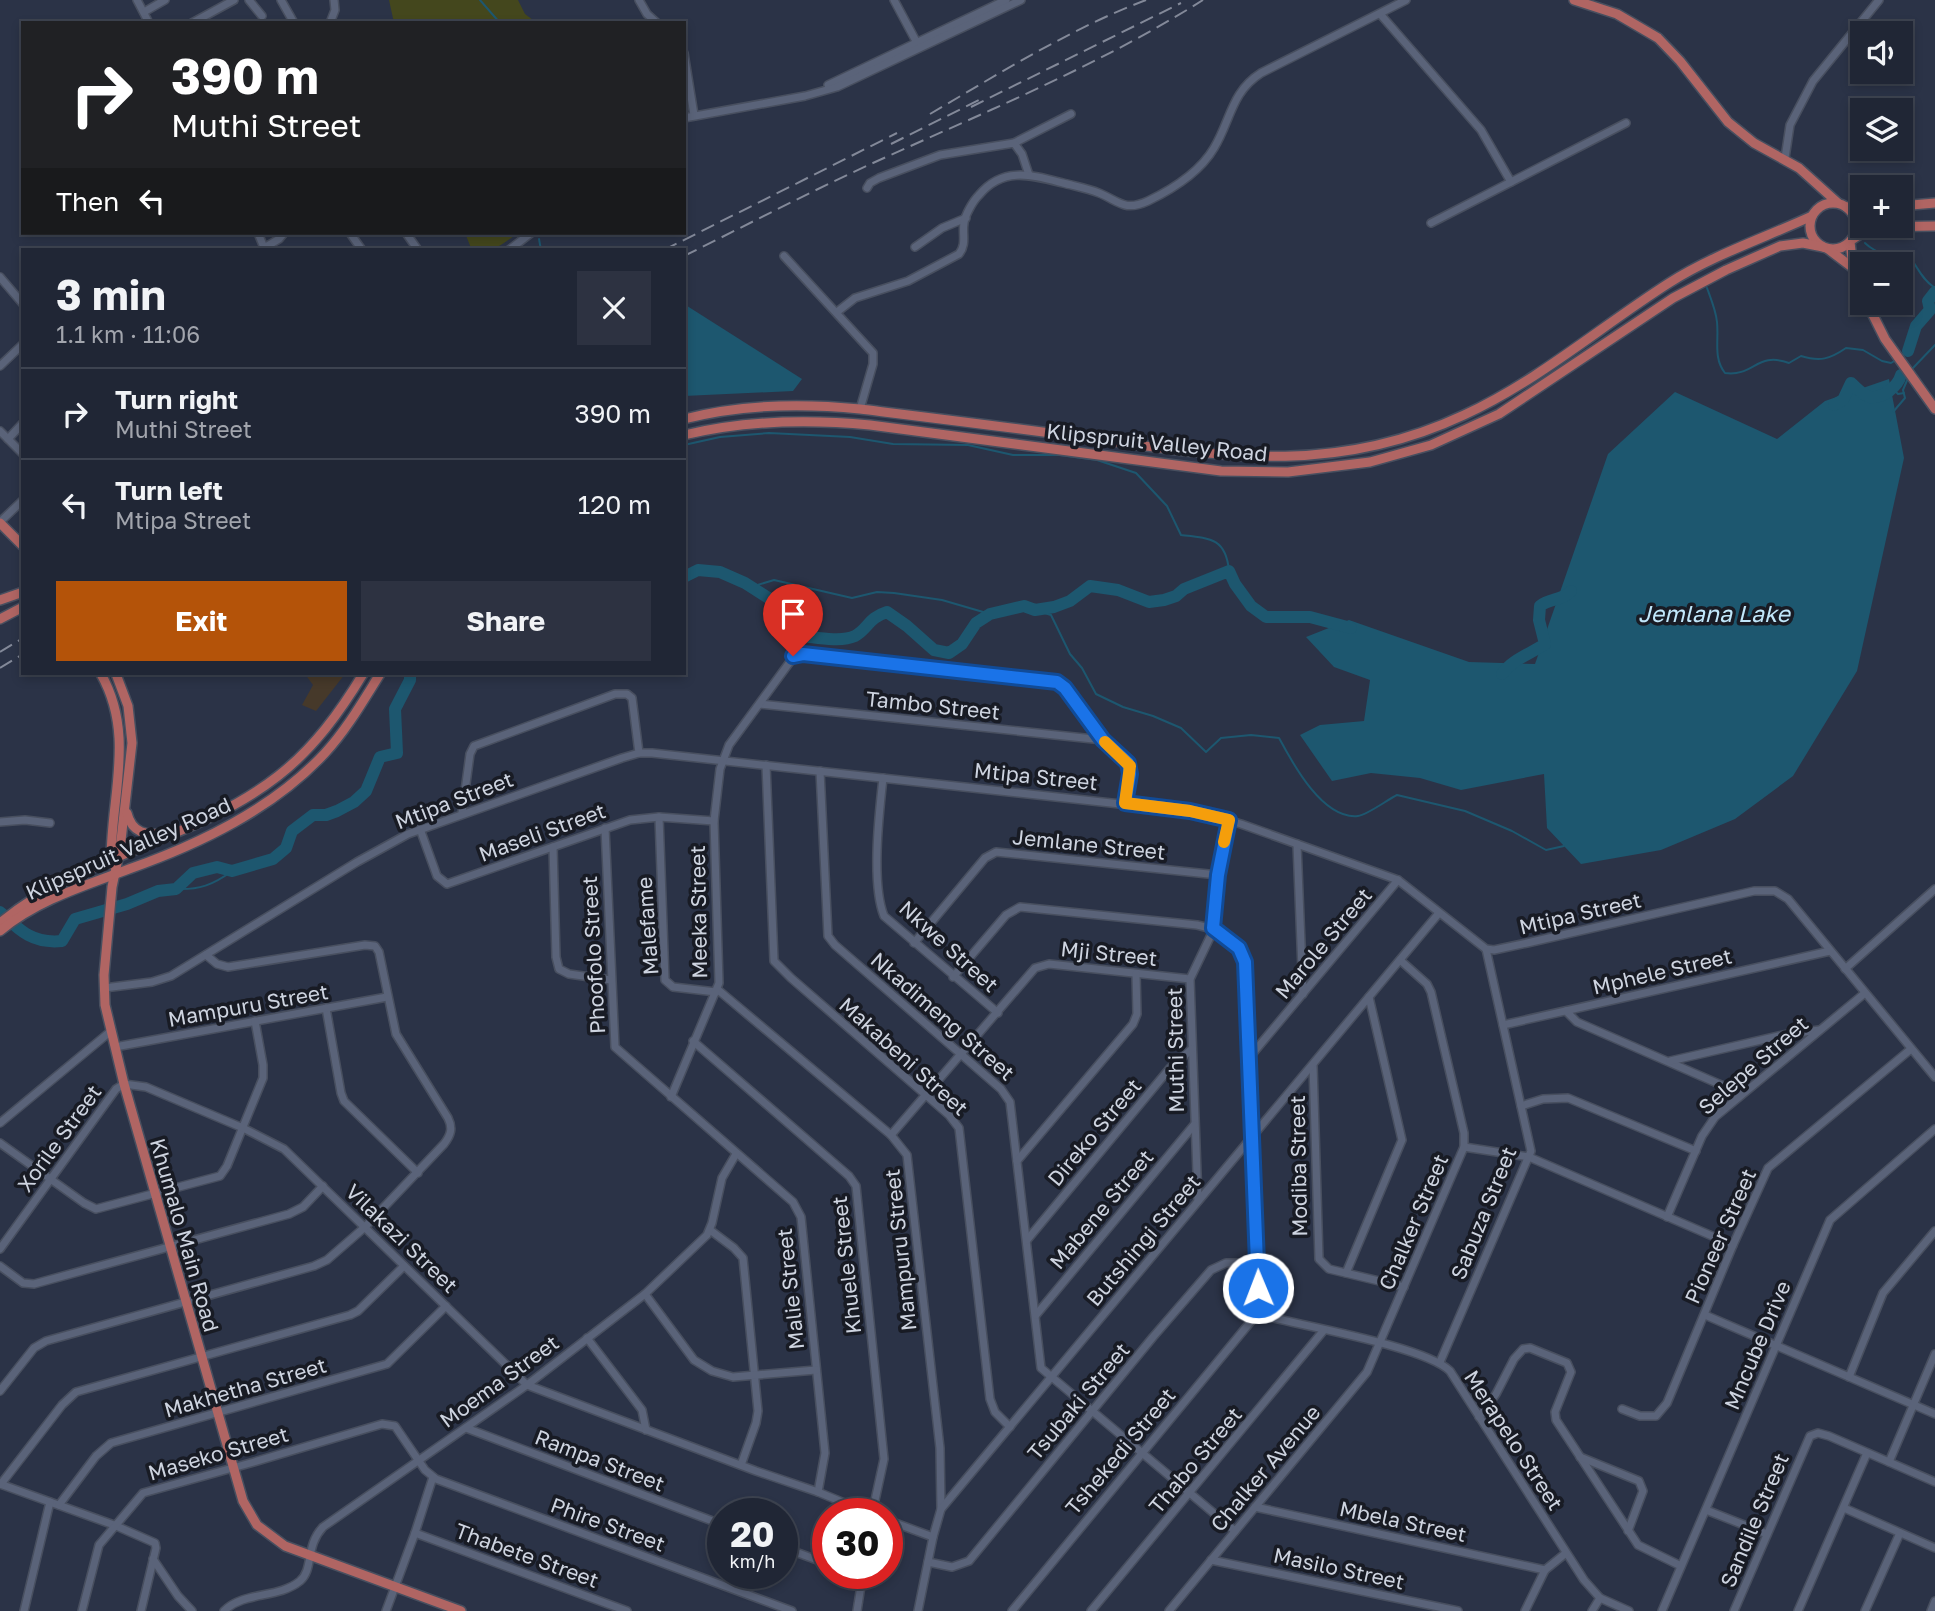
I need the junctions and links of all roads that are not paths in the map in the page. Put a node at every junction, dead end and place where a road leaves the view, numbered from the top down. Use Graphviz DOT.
graph roads {
  1 [pos="137,0"];
  2 [pos="165,0"];
  3 [pos="234,0"];
  4 [pos="249,0"];
  5 [pos="281,0"];
  6 [pos="334,0"];
  7 [pos="639,0"];
  8 [pos="894,0"];
  9 [pos="1006,0"];
  10 [pos="1021,0"];
  11 [pos="1406,0"];
  12 [pos="1574,0"];
  13 [pos="1879,0"];
  14 [pos="1599,4"];
  15 [pos="144,12"];
  16 [pos="1381,15"];
  17 [pos="262,16"];
  18 [pos="148,21"];
  19 [pos="199,21"];
  20 [pos="293,21"];
  21 [pos="331,21"];
  22 [pos="655,21"];
  23 [pos="917,43"];
  24 [pos="686,65"];
  25 [pos="797,95"];
  26 [pos="694,114"];
  27 [pos="1071,114"];
  28 [pos="686,117"];
  29 [pos="1626,122"];
  30 [pos="1014,143"];
  31 [pos="1785,158"];
  32 [pos="1029,175"];
  33 [pos="1511,182"];
  34 [pos="1814,182"];
  35 [pos="867,188"];
  36 [pos="1935,203"];
  37 [pos="1842,205"];
  38 [pos="1913,205"];
  39 [pos="1850,206"];
  40 [pos="1814,213"];
  41 [pos="966,218"];
  42 [pos="1431,223"];
  43 [pos="1935,226"];
  44 [pos="283,235"];
  45 [pos="528,235"];
  46 [pos="1850,241"];
  47 [pos="915,247"];
  48 [pos="266,248"];
  49 [pos="512,248"];
  50 [pos="1826,248"];
  51 [pos="1851,252"];
  52 [pos="784,256"];
  53 [pos="1850,266"];
  54 [pos="0,278"];
  55 [pos="21,302"];
  56 [pos="837,312"];
  57 [pos="1873,315"];
  58 [pos="21,346"];
  59 [pos="0,366"];
  60 [pos="860,409"];
  61 [pos="1935,409"];
  62 [pos="686,419"];
  63 [pos="21,426"];
  64 [pos="0,431"];
  65 [pos="686,435"];
  66 [pos="8,439"];
  67 [pos="21,452"];
  68 [pos="21,502"];
  69 [pos="0,522"];
  70 [pos="21,546"];
  71 [pos="21,592"];
  72 [pos="0,600"];
  73 [pos="21,608"];
  74 [pos="0,619"];
  75 [pos="102,675"];
  76 [pos="116,675"];
  77 [pos="362,675"];
  78 [pos="379,675"];
  79 [pos="760,704"];
  80 [pos="1103,740"];
  81 [pos="639,753"];
  82 [pos="722,760"];
  83 [pos="766,765"];
  84 [pos="820,771"];
  85 [pos="883,778"];
  86 [pos="126,801"];
  87 [pos="1125,803"];
  88 [pos="462,813"];
  89 [pos="659,817"];
  90 [pos="1229,820"];
  91 [pos="713,821"];
  92 [pos="0,822"];
  93 [pos="50,823"];
  94 [pos="186,827"];
  95 [pos="605,828"];
  96 [pos="420,829"];
  97 [pos="112,840"];
  98 [pos="1297,844"];
  99 [pos="554,847"];
  100 [pos="115,858"];
  101 [pos="132,869"];
  102 [pos="113,875"];
  103 [pos="1218,875"];
  104 [pos="1398,880"];
  105 [pos="89,885"];
  106 [pos="1935,889"];
  107 [pos="112,892"];
  108 [pos="42,893"];
  109 [pos="20,911"];
  110 [pos="1440,913"];
  111 [pos="0,923"];
  112 [pos="1213,928"];
  113 [pos="0,931"];
  114 [pos="914,943"];
  115 [pos="1486,949"];
  116 [pos="1830,951"];
  117 [pos="206,955"];
  118 [pos="1400,960"];
  119 [pos="1845,969"];
  120 [pos="1136,974"];
  121 [pos="953,977"];
  122 [pos="1190,979"];
  123 [pos="611,980"];
  124 [pos="104,988"];
  125 [pos="717,990"];
  126 [pos="1866,993"];
  127 [pos="1303,995"];
  128 [pos="1369,997"];
  129 [pos="387,998"];
  130 [pos="326,1008"];
  131 [pos="1566,1011"];
  132 [pos="998,1013"];
  133 [pos="255,1021"];
  134 [pos="1503,1025"];
  135 [pos="1820,1030"];
  136 [pos="111,1031"];
  137 [pos="693,1041"];
  138 [pos="115,1047"];
  139 [pos="1192,1049"];
  140 [pos="1911,1049"];
  141 [pos="961,1055"];
  142 [pos="1248,1060"];
  143 [pos="1669,1061"];
  144 [pos="1313,1065"];
  145 [pos="1935,1077"];
  146 [pos="124,1084"];
  147 [pos="1742,1094"];
  148 [pos="927,1096"];
  149 [pos="671,1097"];
  150 [pos="1521,1106"];
  151 [pos="0,1122"];
  152 [pos="1194,1125"];
  153 [pos="243,1128"];
  154 [pos="1935,1129"];
  155 [pos="891,1135"];
  156 [pos="1252,1136"];
  157 [pos="0,1144"];
  158 [pos="1464,1147"];
  159 [pos="1696,1151"];
  160 [pos="736,1154"];
  161 [pos="1530,1157"];
  162 [pos="1017,1161"];
  163 [pos="418,1173"];
  164 [pos="51,1180"];
  165 [pos="323,1185"];
  166 [pos="155,1193"];
  167 [pos="1198,1202"];
  168 [pos="1667,1217"];
  169 [pos="365,1227"];
  170 [pos="710,1230"];
  171 [pos="1935,1231"];
  172 [pos="1027,1240"];
  173 [pos="1733,1245"];
  174 [pos="170,1246"];
  175 [pos="0,1250"];
  176 [pos="1258,1263"];
  177 [pos="0,1266"];
  178 [pos="404,1266"];
  179 [pos="1346,1272"];
  180 [pos="1404,1287"];
  181 [pos="645,1294"];
  182 [pos="186,1302"];
  183 [pos="446,1306"];
  184 [pos="1257,1314"];
  185 [pos="1036,1315"];
  186 [pos="1704,1315"];
  187 [pos="1324,1330"];
  188 [pos="587,1338"];
  189 [pos="1380,1344"];
  190 [pos="1776,1345"];
  191 [pos="1935,1354"];
  192 [pos="202,1357"];
  193 [pos="1440,1362"];
  194 [pos="816,1370"];
  195 [pos="754,1375"];
  196 [pos="1849,1377"];
  197 [pos="1051,1378"];
  198 [pos="527,1385"];
  199 [pos="0,1391"];
  200 [pos="1913,1406"];
  201 [pos="1622,1409"];
  202 [pos="217,1413"];
  203 [pos="1093,1413"];
  204 [pos="1935,1415"];
  205 [pos="1479,1416"];
  206 [pos="1010,1427"];
  207 [pos="466,1429"];
  208 [pos="646,1430"];
  209 [pos="1142,1453"];
  210 [pos="1867,1453"];
  211 [pos="1580,1457"];
  212 [pos="418,1460"];
  213 [pos="1889,1462"];
  214 [pos="741,1465"];
  215 [pos="232,1468"];
  216 [pos="432,1477"];
  217 [pos="1935,1482"];
  218 [pos="0,1484"];
  219 [pos="818,1492"];
  220 [pos="1190,1494"];
  221 [pos="833,1498"];
  222 [pos="876,1498"];
  223 [pos="50,1502"];
  224 [pos="59,1505"];
  225 [pos="1255,1507"];
  226 [pos="1844,1508"];
  227 [pos="941,1509"];
  228 [pos="1706,1510"];
  229 [pos="707,1519"];
  230 [pos="114,1525"];
  231 [pos="903,1526"];
  232 [pos="1235,1531"];
  233 [pos="1628,1531"];
  234 [pos="1900,1532"];
  235 [pos="415,1533"];
  236 [pos="1767,1534"];
  237 [pos="933,1537"];
  238 [pos="1935,1548"];
  239 [pos="1566,1553"];
  240 [pos="310,1556"];
  241 [pos="153,1559"];
  242 [pos="1211,1560"];
  243 [pos="928,1562"];
  244 [pos="1681,1566"];
  245 [pos="1545,1570"];
  246 [pos="396,1586"];
  247 [pos="861,1589"];
  248 [pos="1600,1598"];
  249 [pos="1935,1601"];
  250 [pos="1426,1608"];
  251 [pos="24,1611"];
  252 [pos="82,1611"];
  253 [pos="141,1611"];
  254 [pos="192,1611"];
  255 [pos="224,1611"];
  256 [pos="386,1611"];
  257 [pos="461,1611"];
  258 [pos="627,1611"];
  259 [pos="792,1611"];
  260 [pos="857,1611"];
  261 [pos="919,1611"];
  262 [pos="1012,1611"];
  263 [pos="1091,1611"];
  264 [pos="1170,1611"];
  265 [pos="1458,1611"];
  266 [pos="1525,1611"];
  267 [pos="1592,1611"];
  268 [pos="1629,1611"];
  269 [pos="1662,1611"];
  270 [pos="1734,1611"];
  271 [pos="1798,1611"];
  272 [pos="1865,1611"];
  273 [pos="1931,1611"];
  1 -- 15 [label="street"];
  2 -- 15 [label="street"];
  3 -- 19 [label="street"];
  4 -- 17 [label="street"];
  5 -- 20 [label="street"];
  6 -- 21 [label="street"];
  7 -- 22 [label="street"];
  8 -- 23 [label="street"];
  9 -- 23 [label="street"];
  10 -- 25 [label="street"];
  11 -- 16 [label="street"];
  12 -- 14 [label="main road"];
  13 -- 31 [label="street"];
  14 -- 31 [label="main road"];
  15 -- 18 [label="street"];
  16 -- 32 [label="street"];
  16 -- 33 [label="street"];
  23 -- 25 [label="street"];
  24 -- 26 [label="street"];
  25 -- 26 [label="street"];
  26 -- 28 [label="street"];
  27 -- 30 [label="street"];
  29 -- 33 [label="street"];
  30 -- 32 [label="street"];
  30 -- 35 [label="street"];
  31 -- 34 [label="main road"];
  32 -- 41 [label="street"];
  33 -- 42 [label="street"];
  34 -- 37 [label="main road"];
  34 -- 40 [label="main road"];
  36 -- 38 [label="main road"];
  37 -- 39 [label="main road"];
  37 -- 40 [label="main road"];
  37 -- 46 [label="main road"];
  40 -- 50 [label="main road"];
  40 -- 60 [label="main road, Klipspruit Valley Road"];
  41 -- 47 [label="street"];
  41 -- 56 [label="street"];
  43 -- 46 [label="main road"];
  44 -- 48 [label="street"];
  45 -- 49 [label="street"];
  46 -- 50 [label="main road"];
  46 -- 51 [label="main road"];
  50 -- 53 [label="main road"];
  50 -- 65 [label="main road, Klipspruit Valley Road"];
  52 -- 56 [label="street"];
  54 -- 55 [label="street"];
  56 -- 60 [label="street"];
  57 -- 61 [label="main road"];
  58 -- 59 [label="street"];
  60 -- 62 [label="main road, Klipspruit Valley Road"];
  63 -- 66 [label="street"];
  64 -- 66 [label="street"];
  66 -- 67 [label="street"];
  68 -- 69 [label="street"];
  69 -- 70 [label="main road"];
  71 -- 72 [label="main road"];
  73 -- 74 [label="main road"];
  75 -- 97 [label="main road"];
  76 -- 86 [label="main road"];
  77 -- 94 [label="main road, Klipspruit Valley Road"];
  78 -- 101 [label="main road, Klipspruit Valley Road"];
  79 -- 80 [label="street, Tambo Street"];
  79 -- 80 [label="street"];
  79 -- 82 [label="street"];
  80 -- 87 [label="street"];
  81 -- 82 [label="street, Mtipa Street"];
  81 -- 88 [label="street, Mtipa Street"];
  81 -- 88 [label="street"];
  82 -- 83 [label="street, Mtipa Street"];
  82 -- 91 [label="street, Meeka Street"];
  83 -- 84 [label="street, Mtipa Street"];
  83 -- 148 [label="street, Makabeni Street"];
  84 -- 85 [label="street, Mtipa Street"];
  84 -- 141 [label="street, Nkadimeng Street"];
  85 -- 87 [label="street, Mtipa Street"];
  85 -- 114 [label="street, Nkwe Street"];
  86 -- 94 [label="main road"];
  86 -- 100 [label="main road"];
  87 -- 90 [label="street, Mtipa Street"];
  88 -- 96 [label="street, Mtipa Street"];
  89 -- 91 [label="street, Maseli Street"];
  89 -- 95 [label="street, Maseli Street"];
  89 -- 125 [label="street, Malefame"];
  90 -- 98 [label="street, Mtipa Street"];
  90 -- 103 [label="street, Muthi Street"];
  91 -- 125 [label="street, Meeka Street"];
  92 -- 93 [label="street"];
  94 -- 100 [label="main road, Klipspruit Valley Road"];
  95 -- 99 [label="street, Maseli Street"];
  95 -- 123 [label="street, Phoofolo Street"];
  96 -- 99 [label="street, Maseli Street"];
  96 -- 117 [label="street, Mtipa Street"];
  97 -- 100 [label="main road"];
  97 -- 108 [label="main road"];
  98 -- 104 [label="street, Mtipa Street"];
  98 -- 127 [label="street"];
  99 -- 123 [label="street"];
  100 -- 102 [label="main road, Khumalo Main Road"];
  100 -- 108 [label="main road, Klipspruit Valley Road"];
  101 -- 102 [label="main road, Klipspruit Valley Road"];
  101 -- 107 [label="main road"];
  102 -- 105 [label="main road, Klipspruit Valley Road"];
  102 -- 107 [label="main road, Khumalo Main Road"];
  103 -- 112 [label="street, Muthi Street"];
  103 -- 114 [label="street, Jemlane Street"];
  104 -- 110 [label="street, Mtipa Street"];
  104 -- 127 [label="street, Marole Street"];
  105 -- 107 [label="main road"];
  105 -- 109 [label="main road, Klipspruit Valley Road"];
  106 -- 119 [label="street"];
  107 -- 124 [label="main road, Khumalo Main Road"];
  108 -- 109 [label="main road, Klipspruit Valley Road"];
  109 -- 111 [label="main road, Klipspruit Valley Road"];
  109 -- 113 [label="main road, Klipspruit Valley Road"];
  110 -- 115 [label="street, Mtipa Street"];
  110 -- 118 [label="street, Butshingi Street"];
  112 -- 121 [label="street"];
  112 -- 122 [label="street, Muthi Street"];
  112 -- 142 [label="street"];
  114 -- 121 [label="street, Nkwe Street"];
  115 -- 116 [label="street, Mtipa Street"];
  115 -- 134 [label="street, Sabuza Street"];
  116 -- 119 [label="street, Mtipa Street"];
  116 -- 131 [label="street, Mphele Street"];
  117 -- 124 [label="street, Mtipa Street"];
  117 -- 129 [label="street"];
  118 -- 128 [label="street, Butshingi Street"];
  118 -- 158 [label="street, Chalker Street"];
  119 -- 126 [label="street, Mtipa Street"];
  120 -- 122 [label="street, Mji Street"];
  120 -- 132 [label="street, Mji Street"];
  120 -- 162 [label="street"];
  121 -- 132 [label="street, Nkwe Street"];
  122 -- 139 [label="street, Muthi Street"];
  123 -- 149 [label="street, Phoofolo Street"];
  124 -- 136 [label="main road, Khumalo Main Road"];
  125 -- 137 [label="street, Meeka Street"];
  125 -- 155 [label="street, Mampuru Street"];
  126 -- 135 [label="street, Selepe Street"];
  126 -- 140 [label="street, Mtipa Street"];
  127 -- 142 [label="street, Marole Street"];
  128 -- 144 [label="street, Butshingi Street"];
  128 -- 179 [label="street"];
  129 -- 130 [label="street, Mampuru Street"];
  129 -- 163 [label="street"];
  130 -- 133 [label="street, Mampuru Street"];
  130 -- 163 [label="street"];
  131 -- 134 [label="street, Mphele Street"];
  131 -- 143 [label="street"];
  132 -- 141 [label="street, Mji Street"];
  133 -- 138 [label="street, Mampuru Street"];
  133 -- 153 [label="street"];
  134 -- 150 [label="street, Sabuza Street"];
  135 -- 143 [label="street"];
  135 -- 147 [label="street, Selepe Street"];
  136 -- 138 [label="main road, Khumalo Main Road"];
  136 -- 151 [label="street"];
  137 -- 149 [label="street, Meeka Street"];
  137 -- 222 [label="street, Khuele Street"];
  138 -- 146 [label="main road, Khumalo Main Road"];
  139 -- 152 [label="street, Muthi Street"];
  139 -- 172 [label="street, Direko Street"];
  140 -- 145 [label="street, Mtipa Street"];
  140 -- 173 [label="street, Pioneer Street"];
  141 -- 148 [label="street, Mji Street"];
  141 -- 162 [label="street, Nkadimeng Street"];
  142 -- 156 [label="street"];
  143 -- 147 [label="street"];
  144 -- 156 [label="street, Butshingi Street"];
  144 -- 179 [label="street, Modiba Street"];
  146 -- 153 [label="street, Vilakazi Street"];
  146 -- 164 [label="street, Xorile Street"];
  146 -- 166 [label="main road, Khumalo Main Road"];
  147 -- 159 [label="street, Selepe Street"];
  148 -- 155 [label="street, Mji Street"];
  148 -- 206 [label="street, Makabeni Street"];
  149 -- 160 [label="street, Malie Street"];
  150 -- 159 [label="street"];
  150 -- 161 [label="street, Sabuza Street"];
  152 -- 167 [label="street, Muthi Street"];
  152 -- 185 [label="street, Mabene Street"];
  153 -- 165 [label="street, Vilakazi Street"];
  153 -- 166 [label="street"];
  154 -- 190 [label="street, Mncube Drive"];
  155 -- 227 [label="street, Mampuru Street"];
  156 -- 167 [label="street, Butshingi Street"];
  156 -- 176 [label="street"];
  157 -- 164 [label="street"];
  158 -- 161 [label="street"];
  158 -- 180 [label="street, Chalker Street"];
  159 -- 168 [label="street, Selepe Street"];
  160 -- 170 [label="street"];
  160 -- 194 [label="street, Malie Street"];
  161 -- 168 [label="street"];
  161 -- 193 [label="street, Sabuza Street"];
  162 -- 172 [label="street, Nkadimeng Street"];
  163 -- 169 [label="street"];
  164 -- 166 [label="street"];
  164 -- 175 [label="street, Xorile Street"];
  165 -- 169 [label="street, Vilakazi Street"];
  165 -- 174 [label="street"];
  166 -- 174 [label="main road, Khumalo Main Road"];
  167 -- 197 [label="street, Butshingi Street"];
  168 -- 173 [label="street"];
  169 -- 178 [label="street, Vilakazi Street"];
  169 -- 182 [label="street"];
  170 -- 181 [label="street, Moema Street"];
  170 -- 195 [label="street"];
  171 -- 196 [label="street"];
  172 -- 185 [label="street, Nkadimeng Street"];
  173 -- 186 [label="street, Pioneer Street"];
  174 -- 177 [label="street"];
  174 -- 182 [label="main road, Khumalo Main Road"];
  176 -- 184 [label="street"];
  176 -- 203 [label="street, Tsubaki Street"];
  178 -- 183 [label="street, Vilakazi Street"];
  178 -- 192 [label="street"];
  179 -- 180 [label="street, Modiba Street"];
  180 -- 189 [label="street, Chalker Street"];
  181 -- 188 [label="street, Moema Street"];
  181 -- 195 [label="street"];
  182 -- 192 [label="main road, Khumalo Main Road"];
  182 -- 199 [label="street"];
  183 -- 198 [label="street, Vilakazi Street"];
  183 -- 202 [label="street, Makhetha Street"];
  184 -- 187 [label="street, Merapelo Street"];
  184 -- 209 [label="street, Tshekedi Street"];
  185 -- 197 [label="street, Nkadimeng Street"];
  186 -- 190 [label="street"];
  186 -- 201 [label="street, Pioneer Street"];
  187 -- 189 [label="street, Merapelo Street"];
  187 -- 220 [label="street, Thabo Street"];
  188 -- 198 [label="street, Moema Street"];
  188 -- 208 [label="street"];
  189 -- 193 [label="street, Merapelo Street"];
  189 -- 225 [label="street, Chalker Avenue"];
  190 -- 196 [label="street"];
  190 -- 228 [label="street, Mncube Drive"];
  191 -- 200 [label="street"];
  192 -- 202 [label="main road, Khumalo Main Road"];
  192 -- 218 [label="street"];
  193 -- 205 [label="street, Merapelo Street"];
  194 -- 195 [label="street"];
  194 -- 219 [label="street, Malie Street"];
  195 -- 214 [label="street"];
  196 -- 200 [label="street"];
  197 -- 203 [label="street"];
  197 -- 206 [label="street, Butshingi Street"];
  198 -- 207 [label="street, Moema Street"];
  198 -- 208 [label="street, Vilakazi Street"];
  200 -- 204 [label="street"];
  200 -- 213 [label="street"];
  202 -- 215 [label="main road, Khumalo Main Road"];
  202 -- 224 [label="street, Makhetha Street"];
  203 -- 209 [label="street"];
  203 -- 243 [label="street, Tsubaki Street"];
  205 -- 211 [label="street"];
  205 -- 239 [label="street, Merapelo Street"];
  206 -- 227 [label="street, Butshingi Street"];
  207 -- 212 [label="street, Moema Street"];
  207 -- 229 [label="street, Rampa Street"];
  208 -- 214 [label="street, Vilakazi Street"];
  209 -- 220 [label="street"];
  209 -- 262 [label="street, Tshekedi Street"];
  210 -- 213 [label="street"];
  210 -- 226 [label="street"];
  210 -- 236 [label="street, Sandile Street"];
  211 -- 233 [label="street"];
  211 -- 233 [label="street"];
  212 -- 215 [label="street, Maseko Street"];
  212 -- 216 [label="street"];
  212 -- 240 [label="street, Moema Street"];
  213 -- 217 [label="street"];
  214 -- 219 [label="street, Vilakazi Street"];
  215 -- 230 [label="street, Maseko Street"];
  215 -- 240 [label="main road, Khumalo Main Road"];
  216 -- 235 [label="street"];
  216 -- 259 [label="street, Phire Street"];
  218 -- 223 [label="street"];
  219 -- 221 [label="street, Vilakazi Street"];
  220 -- 232 [label="street"];
  220 -- 263 [label="street, Thabo Street"];
  223 -- 224 [label="street"];
  223 -- 251 [label="street"];
  224 -- 230 [label="street"];
  225 -- 232 [label="street, Chalker Avenue"];
  225 -- 245 [label="street, Mbela Street"];
  226 -- 234 [label="street"];
  226 -- 271 [label="street"];
  227 -- 237 [label="street, Butshingi Street"];
  228 -- 236 [label="street"];
  228 -- 244 [label="street, Mncube Drive"];
  230 -- 241 [label="street"];
  230 -- 252 [label="street, Maseko Street"];
  231 -- 237 [label="street"];
  232 -- 242 [label="street, Chalker Avenue"];
  233 -- 244 [label="street"];
  234 -- 238 [label="street"];
  234 -- 272 [label="street"];
  235 -- 246 [label="street"];
  235 -- 258 [label="street, Thabete Street"];
  236 -- 270 [label="street, Sandile Street"];
  237 -- 243 [label="street, Butshingi Street"];
  239 -- 245 [label="street"];
  239 -- 248 [label="street, Merapelo Street"];
  240 -- 246 [label="main road, Khumalo Main Road"];
  240 -- 255 [label="street, Moema Street"];
  241 -- 253 [label="street"];
  241 -- 254 [label="street"];
  242 -- 250 [label="street, Masilo Street"];
  242 -- 264 [label="street, Chalker Avenue"];
  243 -- 261 [label="street, Butshingi Street"];
  244 -- 269 [label="street, Mncube Drive"];
  245 -- 266 [label="street"];
  246 -- 256 [label="street"];
  246 -- 257 [label="main road, Khumalo Main Road"];
  247 -- 260 [label="street"];
  248 -- 267 [label="street"];
  248 -- 268 [label="street, Merapelo Street"];
  249 -- 273 [label="street"];
  250 -- 265 [label="street, Masilo Street"];
}
